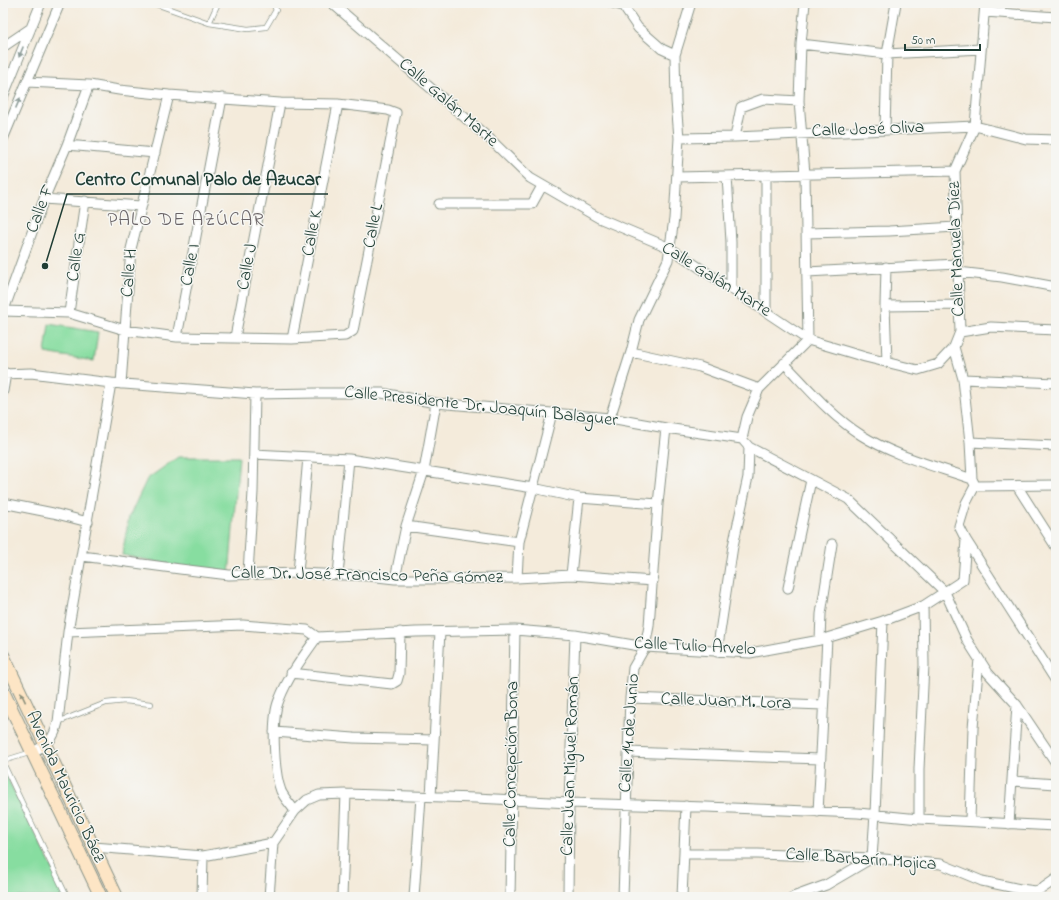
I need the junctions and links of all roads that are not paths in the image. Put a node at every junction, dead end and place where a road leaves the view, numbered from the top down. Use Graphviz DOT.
graph roads {
  1 [pos="41,3"];
  2 [pos="60,3"];
  3 [pos="152,3"];
  4 [pos="218,3"];
  5 [pos="273,3"];
  6 [pos="332,3"];
  7 [pos="612,3"];
  8 [pos="691,3"];
  9 [pos="805,3"];
  10 [pos="896,3"];
  11 [pos="623,5"];
  12 [pos="985,8"];
  13 [pos="1056,17"];
  14 [pos="209,23"];
  15 [pos="31,28"];
  16 [pos="801,44"];
  17 [pos="3,47"];
  18 [pos="981,49"];
  19 [pos="887,54"];
  20 [pos="675,55"];
  21 [pos="27,82"];
  22 [pos="89,86"];
  23 [pos="169,95"];
  24 [pos="3,97"];
  25 [pos="222,98"];
  26 [pos="799,101"];
  27 [pos="280,104"];
  28 [pos="338,104"];
  29 [pos="975,126"];
  30 [pos="885,130"];
  31 [pos="802,133"];
  32 [pos="735,136"];
  33 [pos="679,138"];
  34 [pos="3,139"];
  35 [pos="1056,140"];
  36 [pos="67,145"];
  37 [pos="155,153"];
  38 [pos="955,171"];
  39 [pos="805,174"];
  40 [pos="766,175"];
  41 [pos="727,176"];
  42 [pos="677,177"];
  43 [pos="542,186"];
  44 [pos="44,199"];
  45 [pos="85,201"];
  46 [pos="439,204"];
  47 [pos="141,206"];
  48 [pos="956,227"];
  49 [pos="806,233"];
  50 [pos="670,248"];
  51 [pos="886,268"];
  52 [pos="957,268"];
  53 [pos="807,272"];
  54 [pos="1056,287"];
  55 [pos="731,288"];
  56 [pos="959,304"];
  57 [pos="885,306"];
  58 [pos="3,310"];
  59 [pos="766,312"];
  60 [pos="69,313"];
  61 [pos="125,330"];
  62 [pos="1056,330"];
  63 [pos="960,332"];
  64 [pos="177,337"];
  65 [pos="235,337"];
  66 [pos="292,339"];
  67 [pos="808,340"];
  68 [pos="954,347"];
  69 [pos="631,352"];
  70 [pos="887,362"];
  71 [pos="784,364"];
  72 [pos="4,374"];
  73 [pos="962,379"];
  74 [pos="111,383"];
  75 [pos="1056,383"];
  76 [pos="121,384"];
  77 [pos="758,389"];
  78 [pos="3,392"];
  79 [pos="256,394"];
  80 [pos="436,403"];
  81 [pos="552,413"];
  82 [pos="610,418"];
  83 [pos="666,428"];
  84 [pos="742,439"];
  85 [pos="970,442"];
  86 [pos="1056,446"];
  87 [pos="749,447"];
  88 [pos="254,454"];
  89 [pos="308,457"];
  90 [pos="349,459"];
  91 [pos="424,471"];
  92 [pos="812,480"];
  93 [pos="974,482"];
  94 [pos="1056,485"];
  95 [pos="1017,486"];
  96 [pos="533,488"];
  97 [pos="579,498"];
  98 [pos="3,504"];
  99 [pos="658,504"];
  100 [pos="88,522"];
  101 [pos="406,526"];
  102 [pos="966,540"];
  103 [pos="519,542"];
  104 [pos="832,544"];
  105 [pos="1056,547"];
  106 [pos="82,556"];
  107 [pos="298,573"];
  108 [pos="248,574"];
  109 [pos="338,575"];
  110 [pos="571,575"];
  111 [pos="517,578"];
  112 [pos="395,579"];
  113 [pos="653,581"];
  114 [pos="788,588"];
  115 [pos="945,592"];
  116 [pos="923,606"];
  117 [pos="883,621"];
  118 [pos="515,630"];
  119 [pos="68,632"];
  120 [pos="400,632"];
  121 [pos="440,632"];
  122 [pos="575,635"];
  123 [pos="317,637"];
  124 [pos="823,639"];
  125 [pos="645,647"];
  126 [pos="717,652"];
  127 [pos="3,655"];
  128 [pos="979,659"];
  129 [pos="291,673"];
  130 [pos="1056,681"];
  131 [pos="3,691"];
  132 [pos="630,698"];
  133 [pos="151,704"];
  134 [pos="823,705"];
  135 [pos="1017,705"];
  136 [pos="58,722"];
  137 [pos="274,732"];
  138 [pos="434,740"];
  139 [pos="46,746"];
  140 [pos="32,752"];
  141 [pos="628,752"];
  142 [pos="820,759"];
  143 [pos="3,762"];
  144 [pos="1056,763"];
  145 [pos="1012,781"];
  146 [pos="1056,784"];
  147 [pos="346,794"];
  148 [pos="421,797"];
  149 [pos="431,797"];
  150 [pos="512,800"];
  151 [pos="569,803"];
  152 [pos="625,804"];
  153 [pos="686,806"];
  154 [pos="295,811"];
  155 [pos="818,812"];
  156 [pos="875,814"];
  157 [pos="919,819"];
  158 [pos="970,821"];
  159 [pos="1009,824"];
  160 [pos="1056,826"];
  161 [pos="273,843"];
  162 [pos="94,847"];
  163 [pos="684,854"];
  164 [pos="203,856"];
  165 [pos="872,858"];
  166 [pos="1056,879"];
  167 [pos="1036,894"];
  168 [pos="67,897"];
  169 [pos="101,897"];
  170 [pos="117,897"];
  171 [pos="202,897"];
  172 [pos="269,897"];
  173 [pos="342,897"];
  174 [pos="414,897"];
  175 [pos="510,897"];
  176 [pos="568,897"];
  177 [pos="623,897"];
  178 [pos="682,897"];
  179 [pos="794,897"];
  1 -- 15 [label="street"];
  2 -- 21 [label="street"];
  3 -- 14 [label="lane"];
  4 -- 14 [label="lane"];
  5 -- 14 [label="lane"];
  6 -- 43 [label="street, Calle Galán Marte"];
  7 -- 11 [label="street"];
  8 -- 20 [label="street"];
  9 -- 16 [label="street"];
  10 -- 19 [label="street"];
  11 -- 20 [label="street"];
  12 -- 13 [label="street"];
  12 -- 18 [label="street, Calle Manuela Díez"];
  15 -- 17 [label="street"];
  15 -- 24 [label="street, one-way"];
  16 -- 19 [label="street"];
  16 -- 26 [label="street"];
  18 -- 19 [label="street"];
  18 -- 29 [label="street, Calle Manuela Díez"];
  19 -- 30 [label="street"];
  20 -- 33 [label="street"];
  21 -- 22 [label="street"];
  34 -- 21 [label="street, one-way"];
  22 -- 23 [label="street"];
  22 -- 36 [label="street, Calle F"];
  23 -- 25 [label="street"];
  23 -- 37 [label="street, Calle H"];
  25 -- 27 [label="street"];
  25 -- 64 [label="street, Calle I"];
  26 -- 31 [label="street"];
  26 -- 32 [label="street"];
  27 -- 28 [label="street"];
  27 -- 65 [label="street, Calle J"];
  28 -- 66 [label="street, Calle K"];
  28 -- 66 [label="street, Calle L"];
  29 -- 30 [label="street, Calle José Oliva"];
  29 -- 35 [label="street, Calle José Oliva"];
  29 -- 38 [label="street, Calle Manuela Díez"];
  30 -- 31 [label="street, Calle José Oliva"];
  31 -- 32 [label="street, Calle José Oliva"];
  31 -- 39 [label="street"];
  32 -- 33 [label="street, Calle José Oliva"];
  33 -- 42 [label="street"];
  36 -- 37 [label="street"];
  36 -- 44 [label="street, Calle F"];
  37 -- 47 [label="street, Calle H"];
  38 -- 39 [label="street"];
  38 -- 48 [label="street, Calle Manuela Díez"];
  39 -- 40 [label="street"];
  39 -- 49 [label="street"];
  40 -- 41 [label="street"];
  40 -- 59 [label="street"];
  41 -- 42 [label="street"];
  41 -- 55 [label="street"];
  42 -- 50 [label="street"];
  43 -- 46 [label="street"];
  43 -- 50 [label="street, Calle Galán Marte"];
  44 -- 45 [label="street"];
  44 -- 58 [label="street, Calle F"];
  45 -- 47 [label="street"];
  45 -- 60 [label="street, Calle G"];
  47 -- 61 [label="street, Calle H"];
  48 -- 49 [label="street"];
  48 -- 52 [label="street, Calle Manuela Díez"];
  49 -- 53 [label="street"];
  50 -- 55 [label="street, Calle Galán Marte"];
  50 -- 69 [label="street"];
  51 -- 52 [label="street"];
  51 -- 53 [label="street"];
  51 -- 57 [label="street"];
  52 -- 54 [label="street"];
  52 -- 56 [label="street, Calle Manuela Díez"];
  53 -- 67 [label="street"];
  55 -- 59 [label="street, Calle Galán Marte"];
  56 -- 57 [label="street"];
  56 -- 63 [label="street, Calle Manuela Díez"];
  57 -- 70 [label="street"];
  58 -- 60 [label="street"];
  59 -- 67 [label="street, Calle Galán Marte"];
  60 -- 61 [label="street"];
  61 -- 64 [label="street"];
  61 -- 76 [label="street, Calle H"];
  62 -- 63 [label="street"];
  63 -- 68 [label="street, Calle Galán Marte"];
  64 -- 65 [label="street"];
  65 -- 66 [label="street"];
  67 -- 70 [label="street, Calle Galán Marte"];
  67 -- 71 [label="street"];
  68 -- 70 [label="street, Calle Galán Marte"];
  68 -- 73 [label="street"];
  69 -- 77 [label="street"];
  69 -- 82 [label="street"];
  71 -- 77 [label="street"];
  71 -- 93 [label="street"];
  72 -- 74 [label="street, Calle Presidente Dr. Joaquín Balaguer"];
  72 -- 78 [label="street"];
  73 -- 75 [label="street"];
  73 -- 85 [label="street"];
  74 -- 76 [label="street, Calle Presidente Dr. Joaquín Balaguer"];
  74 -- 100 [label="street"];
  76 -- 79 [label="street, Calle Presidente Dr. Joaquín Balaguer"];
  77 -- 84 [label="street"];
  79 -- 80 [label="street, Calle Presidente Dr. Joaquín Balaguer"];
  79 -- 88 [label="street"];
  80 -- 81 [label="street, Calle Presidente Dr. Joaquín Balaguer"];
  80 -- 91 [label="street"];
  81 -- 82 [label="street, Calle Presidente Dr. Joaquín Balaguer"];
  81 -- 96 [label="street"];
  82 -- 83 [label="street, Calle Presidente Dr. Joaquín Balaguer"];
  83 -- 84 [label="street, Calle Presidente Dr. Joaquín Balaguer"];
  83 -- 99 [label="street, Calle 14 de Junio"];
  84 -- 87 [label="street"];
  85 -- 86 [label="street"];
  85 -- 93 [label="street"];
  87 -- 92 [label="street"];
  87 -- 126 [label="street"];
  88 -- 89 [label="street"];
  88 -- 108 [label="street"];
  89 -- 90 [label="street"];
  89 -- 107 [label="street"];
  90 -- 91 [label="street"];
  90 -- 109 [label="street"];
  91 -- 96 [label="street"];
  91 -- 101 [label="street"];
  92 -- 114 [label="street"];
  92 -- 115 [label="street"];
  93 -- 95 [label="street"];
  93 -- 102 [label="street, Calle Tulio Arvelo"];
  94 -- 95 [label="street"];
  95 -- 105 [label="street"];
  96 -- 97 [label="street"];
  96 -- 103 [label="street"];
  97 -- 99 [label="street"];
  97 -- 110 [label="street"];
  98 -- 100 [label="street"];
  99 -- 113 [label="street, Calle 14 de Junio"];
  100 -- 106 [label="street"];
  101 -- 103 [label="street"];
  101 -- 112 [label="street"];
  102 -- 115 [label="street, Calle Tulio Arvelo"];
  102 -- 130 [label="street"];
  103 -- 111 [label="street"];
  104 -- 124 [label="street"];
  106 -- 108 [label="street, Calle Dr. José Francisco Peña Gómez"];
  106 -- 119 [label="street"];
  107 -- 108 [label="street, Calle Dr. José Francisco Peña Gómez"];
  107 -- 109 [label="street, Calle Dr. José Francisco Peña Gómez"];
  109 -- 112 [label="street, Calle Dr. José Francisco Peña Gómez"];
  110 -- 111 [label="street, Calle Dr. José Francisco Peña Gómez"];
  110 -- 113 [label="street, Calle Dr. José Francisco Peña Gómez"];
  111 -- 112 [label="street, Calle Dr. José Francisco Peña Gómez"];
  113 -- 125 [label="street, Calle 14 de Junio"];
  115 -- 116 [label="street, Calle Tulio Arvelo"];
  115 -- 128 [label="street"];
  116 -- 117 [label="street, Calle Tulio Arvelo"];
  116 -- 157 [label="street"];
  117 -- 124 [label="street, Calle Tulio Arvelo"];
  117 -- 156 [label="street"];
  118 -- 121 [label="street, Calle Tulio Arvelo"];
  118 -- 122 [label="street, Calle Tulio Arvelo"];
  118 -- 150 [label="street, Calle Concepción Bona"];
  119 -- 123 [label="street"];
  119 -- 136 [label="street"];
  120 -- 121 [label="street, Calle Tulio Arvelo"];
  120 -- 123 [label="street, Calle Tulio Arvelo"];
  120 -- 129 [label="street"];
  121 -- 138 [label="street"];
  122 -- 125 [label="street, Calle Tulio Arvelo"];
  122 -- 151 [label="street, Calle Juan Miguel Román"];
  123 -- 129 [label="street"];
  124 -- 126 [label="street, Calle Tulio Arvelo"];
  124 -- 134 [label="street"];
  125 -- 126 [label="street, Calle Tulio Arvelo"];
  125 -- 132 [label="street, Calle 14 de Junio"];
  139 -- 127 [label="main road, Avenida Mauricio Báez, one-way"];
  128 -- 135 [label="street"];
  128 -- 158 [label="street"];
  129 -- 137 [label="street"];
  131 -- 140 [label="main road, Avenida Mauricio Báez"];
  132 -- 134 [label="street, Calle Juan M. Lora"];
  132 -- 141 [label="street, Calle 14 de Junio"];
  133 -- 136 [label="lane"];
  134 -- 142 [label="street"];
  135 -- 144 [label="street"];
  135 -- 145 [label="street"];
  136 -- 139 [label="street"];
  137 -- 138 [label="street"];
  137 -- 154 [label="street"];
  138 -- 149 [label="street"];
  139 -- 140 [label="street"];
  139 -- 162 [label="main road, Avenida Mauricio Báez"];
  140 -- 143 [label="lane"];
  140 -- 169 [label="main road, Avenida Mauricio Báez"];
  141 -- 142 [label="street"];
  141 -- 152 [label="street, Calle 14 de Junio"];
  142 -- 155 [label="street"];
  143 -- 168 [label="lane"];
  145 -- 146 [label="street"];
  145 -- 159 [label="street"];
  147 -- 148 [label="street"];
  147 -- 154 [label="street"];
  147 -- 173 [label="street"];
  148 -- 149 [label="street"];
  148 -- 174 [label="street"];
  149 -- 150 [label="street"];
  150 -- 151 [label="street"];
  150 -- 175 [label="street, Calle Concepción Bona"];
  151 -- 152 [label="street"];
  151 -- 176 [label="street, Calle Juan Miguel Román"];
  152 -- 153 [label="street"];
  152 -- 177 [label="street, Calle 14 de Junio"];
  153 -- 155 [label="street"];
  153 -- 163 [label="street"];
  154 -- 161 [label="street"];
  155 -- 156 [label="street"];
  156 -- 157 [label="street"];
  156 -- 165 [label="street"];
  157 -- 158 [label="street"];
  158 -- 159 [label="street"];
  159 -- 160 [label="street"];
  161 -- 164 [label="street"];
  161 -- 172 [label="street"];
  162 -- 164 [label="street"];
  162 -- 170 [label="main road, Avenida Mauricio Báez"];
  163 -- 165 [label="street, Calle Barbarín Mojica"];
  163 -- 178 [label="street"];
  164 -- 171 [label="street"];
  165 -- 167 [label="street, Calle Barbarín Mojica"];
  165 -- 179 [label="street"];
  166 -- 167 [label="street, Calle Barbarín Mojica"];
}
